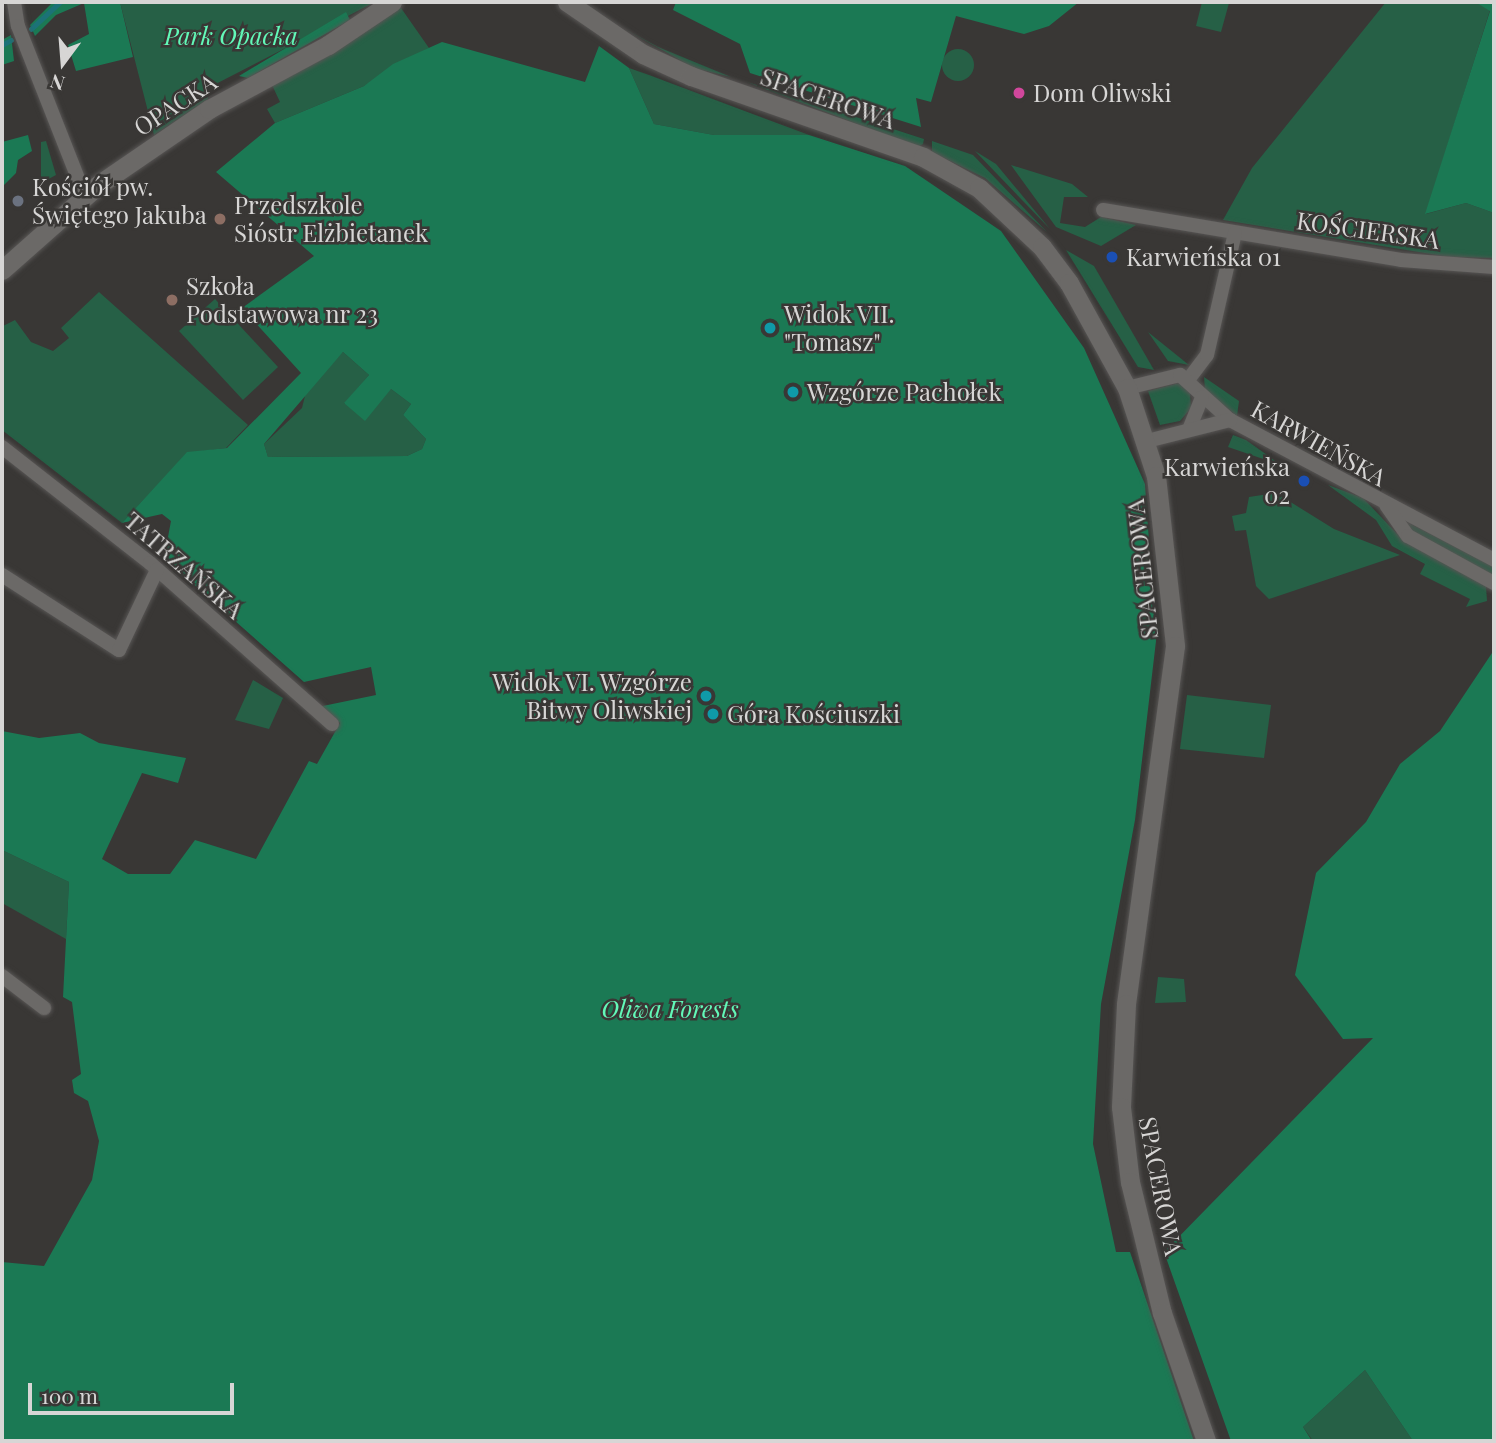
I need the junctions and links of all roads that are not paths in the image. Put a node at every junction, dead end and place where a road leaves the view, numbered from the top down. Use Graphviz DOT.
graph roads {
  1 [pos="392,2"];
  2 [pos="566,2"];
  3 [pos="10,11"];
  4 [pos="85,197"];
  5 [pos="1103,210"];
  6 [pos="1235,233"];
  7 [pos="1494,267"];
  8 [pos="2,270"];
  9 [pos="1188,380"];
  10 [pos="1127,388"];
  11 [pos="1202,397"];
  12 [pos="1230,420"];
  13 [pos="1190,427"];
  14 [pos="1147,440"];
  15 [pos="2,447"];
  16 [pos="1387,505"];
  17 [pos="1494,559"];
  18 [pos="157,569"];
  19 [pos="2,575"];
  20 [pos="1494,583"];
  21 [pos="332,724"];
  22 [pos="2,976"];
  23 [pos="44,1008"];
  24 [pos="1206,1441"];
  1 -- 4 [label="main road, OPACKA"];
  2 -- 10 [label="main road, SPACEROWA"];
  3 -- 4 [label="street"];
  4 -- 8 [label="main road, OPACKA"];
  5 -- 6 [label="street, KOŚCIERSKA"];
  6 -- 7 [label="street, KOŚCIERSKA"];
  6 -- 9 [label="street"];
  9 -- 10 [label="street"];
  9 -- 11 [label="street, KARWIEŃSKA"];
  10 -- 14 [label="main road, SPACEROWA"];
  11 -- 12 [label="street, KARWIEŃSKA"];
  11 -- 13 [label="street"];
  12 -- 13 [label="street, KARWIEŃSKA"];
  12 -- 16 [label="street, KARWIEŃSKA"];
  13 -- 14 [label="street, KARWIEŃSKA"];
  14 -- 24 [label="main road, SPACEROWA"];
  15 -- 18 [label="street, TATRZAŃSKA"];
  16 -- 17 [label="street, KARWIEŃSKA"];
  16 -- 20 [label="street, KARWIEŃSKA"];
  18 -- 19 [label="street"];
  18 -- 21 [label="street, TATRZAŃSKA"];
  22 -- 23 [label="street"];
}
